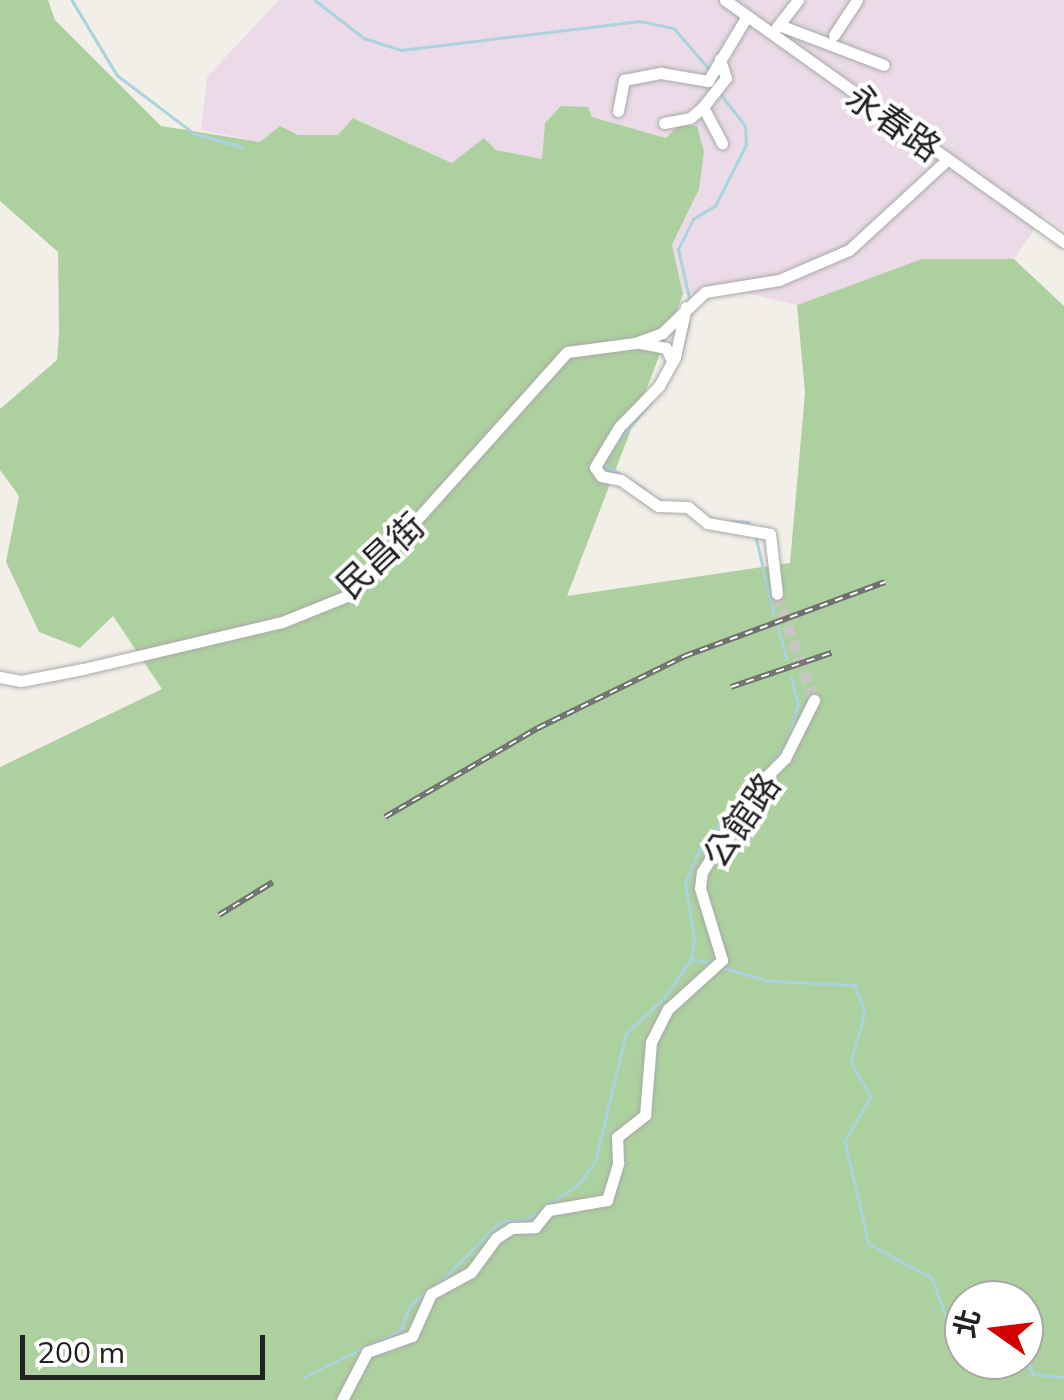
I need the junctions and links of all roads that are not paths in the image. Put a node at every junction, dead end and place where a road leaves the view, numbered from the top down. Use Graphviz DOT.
graph roads {
  1 [pos="725,0"];
  2 [pos="798,0"];
  3 [pos="857,0"];
  4 [pos="747,16"];
  5 [pos="776,30"];
  6 [pos="834,36"];
  7 [pos="720,60"];
  8 [pos="884,65"];
  9 [pos="703,107"];
  10 [pos="618,110"];
  11 [pos="664,123"];
  12 [pos="722,143"];
  13 [pos="947,160"];
  14 [pos="1064,242"];
  15 [pos="686,307"];
  16 [pos="636,343"];
  17 [pos="672,361"];
  18 [pos="777,594"];
  19 [pos="0,678"];
  20 [pos="814,700"];
  21 [pos="342,1400"];
  1 -- 4 [label="street, 永春路"];
  2 -- 5 [label="street"];
  3 -- 6 [label="street"];
  4 -- 5 [label="street, 永春路"];
  4 -- 7 [label="street"];
  5 -- 8 [label="street"];
  5 -- 13 [label="street, 永春路"];
  7 -- 9 [label="street"];
  7 -- 10 [label="street"];
  9 -- 11 [label="street"];
  9 -- 12 [label="street"];
  13 -- 14 [label="street, 永春路"];
  13 -- 15 [label="street"];
  15 -- 16 [label="street, 民昌街"];
  15 -- 17 [label="street"];
  16 -- 17 [label="street"];
  16 -- 19 [label="street, 民昌街"];
  17 -- 18 [label="street"];
  20 -- 21 [label="street, 公館路"];
}
